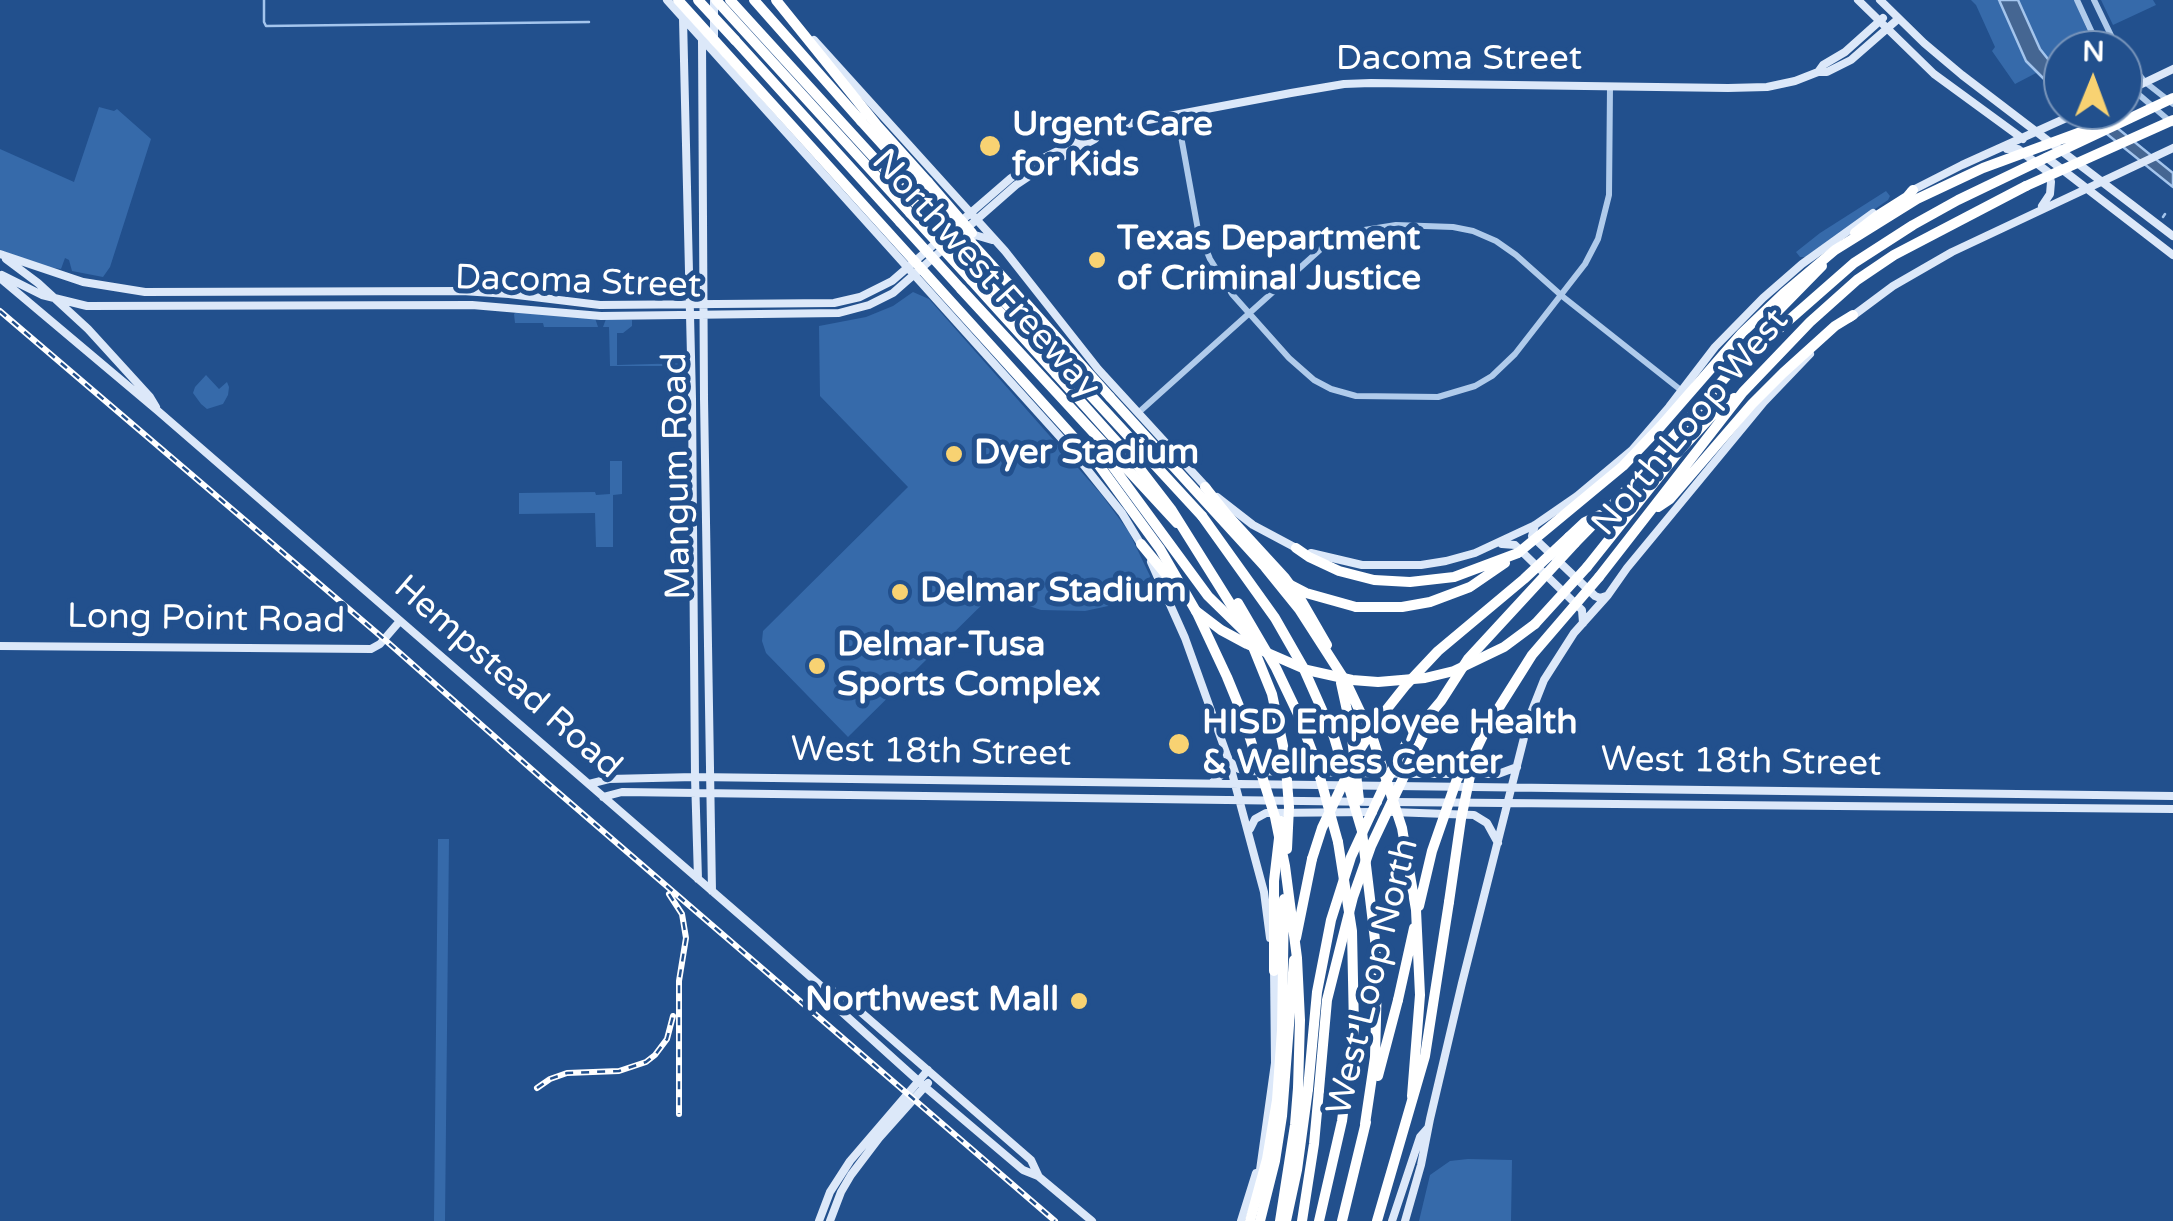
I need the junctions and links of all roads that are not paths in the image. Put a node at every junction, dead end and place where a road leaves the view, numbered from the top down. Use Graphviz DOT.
graph roads {
  1 [pos="667,0"];
  2 [pos="681,0"];
  3 [pos="700,0"];
  4 [pos="715,0"];
  5 [pos="754,0"];
  6 [pos="762,0"];
  7 [pos="776,0"];
  8 [pos="1858,0"];
  9 [pos="1880,0"];
  10 [pos="2077,0"];
  11 [pos="2094,0"];
  12 [pos="732,2"];
  13 [pos="1890,11"];
  14 [pos="683,18"];
  15 [pos="1898,19"];
  16 [pos="1880,22"];
  17 [pos="1887,29"];
  18 [pos="2091,30"];
  19 [pos="2108,30"];
  20 [pos="702,40"];
  21 [pos="721,59"];
  22 [pos="703,69"];
  23 [pos="2173,69"];
  24 [pos="1818,72"];
  25 [pos="1962,74"];
  26 [pos="2143,80"];
  27 [pos="2145,82"];
  28 [pos="1610,87"];
  29 [pos="1952,87"];
  30 [pos="2143,101"];
  31 [pos="2173,101"];
  32 [pos="1177,114"];
  33 [pos="2143,114"];
  34 [pos="861,121"];
  35 [pos="686,122"];
  36 [pos="704,122"];
  37 [pos="2173,122"];
  38 [pos="2043,128"];
  39 [pos="2085,130"];
  40 [pos="2105,130"];
  41 [pos="2037,131"];
  42 [pos="2022,139"];
  43 [pos="2173,148"];
  44 [pos="2001,149"];
  45 [pos="2100,181"];
  46 [pos="2085,188"];
  47 [pos="1912,190"];
  48 [pos="2040,209"];
  49 [pos="914,210"];
  50 [pos="688,215"];
  51 [pos="702,215"];
  52 [pos="973,217"];
  53 [pos="2173,236"];
  54 [pos="1000,245"];
  55 [pos="0,254"];
  56 [pos="2173,255"];
  57 [pos="910,273"];
  58 [pos="0,276"];
  59 [pos="1018,294"];
  60 [pos="1562,296"];
  61 [pos="58,300"];
  62 [pos="99,306"];
  63 [pos="689,310"];
  64 [pos="704,311"];
  65 [pos="1250,313"];
  66 [pos="1854,315"];
  67 [pos="88,329"];
  68 [pos="963,329"];
  69 [pos="1731,371"];
  70 [pos="1682,390"];
  71 [pos="1744,392"];
  72 [pos="704,398"];
  73 [pos="692,399"];
  74 [pos="158,411"];
  75 [pos="1138,413"];
  76 [pos="1081,422"];
  77 [pos="705,476"];
  78 [pos="692,477"];
  79 [pos="1204,487"];
  80 [pos="1648,513"];
  81 [pos="1202,516"];
  82 [pos="1535,525"];
  83 [pos="1572,540"];
  84 [pos="1141,544"];
  85 [pos="1495,544"];
  86 [pos="1296,548"];
  87 [pos="1518,553"];
  88 [pos="1608,595"];
  89 [pos="400,622"];
  90 [pos="1583,624"];
  91 [pos="0,646"];
  92 [pos="1286,661"];
  93 [pos="695,687"];
  94 [pos="708,687"];
  95 [pos="1441,700"];
  96 [pos="1475,752"];
  97 [pos="1228,758"];
  98 [pos="1518,766"];
  99 [pos="695,777"];
  100 [pos="646,778"];
  101 [pos="709,778"];
  102 [pos="805,778"];
  103 [pos="864,779"];
  104 [pos="1286,779"];
  105 [pos="943,780"];
  106 [pos="1022,781"];
  107 [pos="1085,783"];
  108 [pos="1212,783"];
  109 [pos="1234,783"];
  110 [pos="588,784"];
  111 [pos="1154,784"];
  112 [pos="1513,786"];
  113 [pos="1572,788"];
  114 [pos="648,792"];
  115 [pos="696,792"];
  116 [pos="710,792"];
  117 [pos="1827,792"];
  118 [pos="806,793"];
  119 [pos="1972,793"];
  120 [pos="864,794"];
  121 [pos="944,795"];
  122 [pos="1022,796"];
  123 [pos="2173,796"];
  124 [pos="603,797"];
  125 [pos="1085,797"];
  126 [pos="1154,797"];
  127 [pos="1238,800"];
  128 [pos="1510,801"];
  129 [pos="1569,802"];
  130 [pos="1827,805"];
  131 [pos="1972,807"];
  132 [pos="2173,809"];
  133 [pos="1248,833"];
  134 [pos="1363,836"];
  135 [pos="1498,843"];
  136 [pos="698,878"];
  137 [pos="712,890"];
  138 [pos="1274,972"];
  139 [pos="821,986"];
  140 [pos="931,1074"];
  141 [pos="922,1084"];
  142 [pos="1308,1089"];
  143 [pos="1412,1096"];
  144 [pos="1365,1124"];
  145 [pos="1428,1128"];
  146 [pos="1260,1159"];
  147 [pos="1038,1176"];
  148 [pos="820,1221"];
  149 [pos="830,1221"];
  150 [pos="1092,1221"];
  151 [pos="1241,1221"];
  152 [pos="1255,1221"];
  153 [pos="1283,1221"];
  154 [pos="1302,1221"];
  155 [pos="1319,1221"];
  156 [pos="1342,1221"];
  157 [pos="1377,1221"];
  158 [pos="1392,1221"];
  159 [pos="1405,1221"];
  1 -- 14 [label="main road"];
  2 -- 14 [label="main road, Mangum Road"];
  2 -- 142 [label="highway, bridge"];
  3 -- 20 [label="main road, Mangum Road"];
  3 -- 76 [label="highway, Northwest Freeway, bridge"];
  4 -- 21 [label="main road"];
  4 -- 49 [label="highway"];
  5 -- 34 [label="highway"];
  6 -- 34 [label="highway"];
  7 -- 52 [label="main road"];
  7 -- 59 [label="highway, bridge"];
  8 -- 16 [label="main road"];
  9 -- 13 [label="main road"];
  10 -- 18 [label="street"];
  11 -- 19 [label="street"];
  12 -- 49 [label="highway, Northwest Freeway"];
  13 -- 15 [label="main road"];
  13 -- 16 [label="main road, Dacoma Street"];
  14 -- 20 [label="main road"];
  14 -- 35 [label="main road, Mangum Road"];
  15 -- 17 [label="main road, Dacoma Street"];
  15 -- 25 [label="main road"];
  16 -- 17 [label="main road"];
  16 -- 24 [label="main road, Dacoma Street"];
  17 -- 24 [label="main road, Dacoma Street"];
  17 -- 29 [label="main road"];
  20 -- 21 [label="main road"];
  20 -- 22 [label="main road, Mangum Road"];
  21 -- 22 [label="main road"];
  21 -- 57 [label="main road"];
  22 -- 36 [label="main road, Mangum Road"];
  23 -- 27 [label="main road"];
  24 -- 28 [label="main road, Dacoma Street"];
  25 -- 29 [label="main road"];
  25 -- 41 [label="main road"];
  26 -- 27 [label="street"];
  27 -- 31 [label="street"];
  28 -- 32 [label="main road, Dacoma Street"];
  28 -- 60 [label="street"];
  29 -- 42 [label="main road"];
  30 -- 37 [label="street"];
  31 -- 33 [label="highway, North Loop West, bridge"];
  32 -- 52 [label="main road, Dacoma Street"];
  32 -- 65 [label="street"];
  34 -- 59 [label="highway, bridge"];
  35 -- 36 [label="main road"];
  35 -- 50 [label="main road, Mangum Road"];
  36 -- 51 [label="main road, Mangum Road"];
  37 -- 71 [label="highway, North Loop West, bridge"];
  38 -- 41 [label="main road"];
  39 -- 87 [label="highway, bridge"];
  40 -- 69 [label="highway, North Loop West, bridge"];
  41 -- 42 [label="main road"];
  41 -- 45 [label="main road"];
  42 -- 44 [label="main road"];
  42 -- 46 [label="main road"];
  43 -- 45 [label="main road"];
  44 -- 47 [label="main road"];
  44 -- 48 [label="main road"];
  45 -- 46 [label="main road"];
  45 -- 53 [label="main road"];
  46 -- 48 [label="main road"];
  46 -- 56 [label="main road"];
  47 -- 69 [label="highway"];
  47 -- 70 [label="main road"];
  48 -- 66 [label="main road"];
  49 -- 81 [label="highway, Northwest Freeway, bridge"];
  49 -- 104 [label="highway, bridge"];
  50 -- 51 [label="main road"];
  50 -- 63 [label="main road, Mangum Road"];
  51 -- 64 [label="main road, Mangum Road"];
  52 -- 54 [label="main road"];
  52 -- 57 [label="main road, Dacoma Street"];
  54 -- 68 [label="main road"];
  54 -- 75 [label="main road"];
  55 -- 61 [label="main road, Hempstead Road"];
  55 -- 63 [label="main road, Dacoma Street"];
  57 -- 64 [label="main road, Dacoma Street"];
  57 -- 68 [label="main road"];
  58 -- 61 [label="main road, Dacoma Street"];
  58 -- 74 [label="main road, Hempstead Road"];
  59 -- 143 [label="highway, bridge"];
  60 -- 65 [label="street"];
  60 -- 65 [label="street"];
  60 -- 70 [label="street"];
  61 -- 62 [label="main road, Dacoma Street"];
  61 -- 67 [label="main road, Hempstead Road"];
  62 -- 63 [label="main road, Dacoma Street"];
  62 -- 67 [label="main road"];
  63 -- 64 [label="main road, Dacoma Street"];
  63 -- 73 [label="main road, Mangum Road"];
  64 -- 72 [label="main road, Mangum Road"];
  65 -- 75 [label="street"];
  66 -- 80 [label="highway"];
  66 -- 88 [label="main road"];
  67 -- 74 [label="main road, Hempstead Road"];
  68 -- 84 [label="main road"];
  69 -- 83 [label="highway, North Loop West"];
  70 -- 82 [label="main road"];
  71 -- 80 [label="highway, North Loop West"];
  71 -- 92 [label="highway, bridge"];
  72 -- 73 [label="main road"];
  72 -- 77 [label="main road, Mangum Road"];
  73 -- 78 [label="main road, Mangum Road"];
  74 -- 89 [label="main road, Hempstead Road"];
  75 -- 79 [label="main road"];
  76 -- 92 [label="highway"];
  76 -- 155 [label="highway, Northwest Freeway, bridge"];
  77 -- 78 [label="main road"];
  77 -- 94 [label="main road, Mangum Road"];
  78 -- 93 [label="main road, Mangum Road"];
  79 -- 86 [label="main road"];
  79 -- 134 [label="highway, bridge"];
  80 -- 96 [label="highway, North Loop West, bridge"];
  81 -- 87 [label="highway, bridge"];
  81 -- 134 [label="highway, bridge"];
  82 -- 85 [label="main road"];
  82 -- 88 [label="main road"];
  83 -- 95 [label="highway, North Loop West, bridge"];
  83 -- 152 [label="highway, bridge"];
  84 -- 92 [label="highway"];
  84 -- 97 [label="main road"];
  85 -- 86 [label="main road"];
  85 -- 90 [label="main road"];
  86 -- 87 [label="highway"];
  88 -- 90 [label="main road"];
  89 -- 91 [label="main road, Long Point Road"];
  89 -- 110 [label="main road, Hempstead Road"];
  90 -- 98 [label="main road"];
  93 -- 94 [label="main road"];
  93 -- 99 [label="main road, Mangum Road"];
  94 -- 101 [label="main road, Mangum Road"];
  95 -- 142 [label="highway, West Loop North, bridge"];
  96 -- 143 [label="highway, bridge"];
  96 -- 144 [label="highway, West Loop North, bridge"];
  97 -- 98 [label="main road"];
  97 -- 108 [label="main road"];
  97 -- 109 [label="main road"];
  98 -- 112 [label="main road"];
  99 -- 100 [label="main road, West 18th Street"];
  99 -- 101 [label="main road, West 18th Street"];
  99 -- 115 [label="main road, Mangum Road"];
  100 -- 110 [label="main road, West 18th Street"];
  100 -- 114 [label="main road"];
  101 -- 102 [label="main road, West 18th Street"];
  101 -- 116 [label="main road, Mangum Road"];
  102 -- 103 [label="main road, West 18th Street"];
  102 -- 118 [label="main road"];
  103 -- 105 [label="main road, West 18th Street"];
  103 -- 120 [label="main road"];
  104 -- 138 [label="highway, bridge"];
  104 -- 152 [label="highway, bridge"];
  105 -- 106 [label="main road, West 18th Street"];
  105 -- 121 [label="main road"];
  106 -- 107 [label="main road, West 18th Street"];
  106 -- 122 [label="main road"];
  107 -- 111 [label="main road, West 18th Street"];
  107 -- 125 [label="main road"];
  108 -- 109 [label="main road, West 18th Street"];
  108 -- 111 [label="main road, West 18th Street"];
  109 -- 112 [label="main road, West 18th Street"];
  109 -- 127 [label="main road"];
  110 -- 124 [label="main road, Hempstead Road"];
  111 -- 126 [label="main road"];
  112 -- 113 [label="main road, West 18th Street"];
  112 -- 128 [label="main road"];
  113 -- 117 [label="main road, West 18th Street"];
  113 -- 129 [label="main road"];
  114 -- 115 [label="main road, West 18th Street"];
  114 -- 124 [label="main road, West 18th Street"];
  115 -- 116 [label="main road, West 18th Street"];
  115 -- 136 [label="main road, Mangum Road"];
  116 -- 118 [label="main road, West 18th Street"];
  116 -- 137 [label="main road, Mangum Road"];
  117 -- 119 [label="main road, West 18th Street"];
  117 -- 130 [label="main road"];
  118 -- 120 [label="main road, West 18th Street"];
  119 -- 123 [label="main road, West 18th Street"];
  119 -- 131 [label="main road"];
  120 -- 121 [label="main road, West 18th Street"];
  121 -- 122 [label="main road, West 18th Street"];
  122 -- 125 [label="main road, West 18th Street"];
  124 -- 136 [label="main road, Hempstead Road"];
  125 -- 126 [label="main road, West 18th Street"];
  126 -- 127 [label="main road, West 18th Street"];
  127 -- 128 [label="main road, West 18th Street"];
  127 -- 133 [label="main road"];
  128 -- 129 [label="main road, West 18th Street"];
  128 -- 135 [label="main road"];
  129 -- 130 [label="main road, West 18th Street"];
  130 -- 131 [label="main road, West 18th Street"];
  131 -- 132 [label="main road, West 18th Street"];
  133 -- 135 [label="main road"];
  133 -- 138 [label="main road"];
  134 -- 144 [label="highway"];
  135 -- 145 [label="main road"];
  136 -- 137 [label="main road, Hempstead Road"];
  137 -- 139 [label="main road, Hempstead Road"];
  138 -- 146 [label="main road"];
  139 -- 140 [label="main road, Hempstead Road"];
  139 -- 141 [label="main road, Hempstead Road"];
  140 -- 141 [label="main road"];
  140 -- 147 [label="main road, Hempstead Road"];
  141 -- 147 [label="main road, Hempstead Road"];
  141 -- 148 [label="main road"];
  141 -- 149 [label="main road"];
  142 -- 153 [label="highway"];
  142 -- 154 [label="highway, West Loop North"];
  143 -- 157 [label="highway"];
  144 -- 156 [label="highway, West Loop North"];
  145 -- 158 [label="main road"];
  145 -- 159 [label="main road"];
  146 -- 151 [label="main road"];
  146 -- 152 [label="main road"];
  147 -- 150 [label="main road, Hempstead Road"];
}
